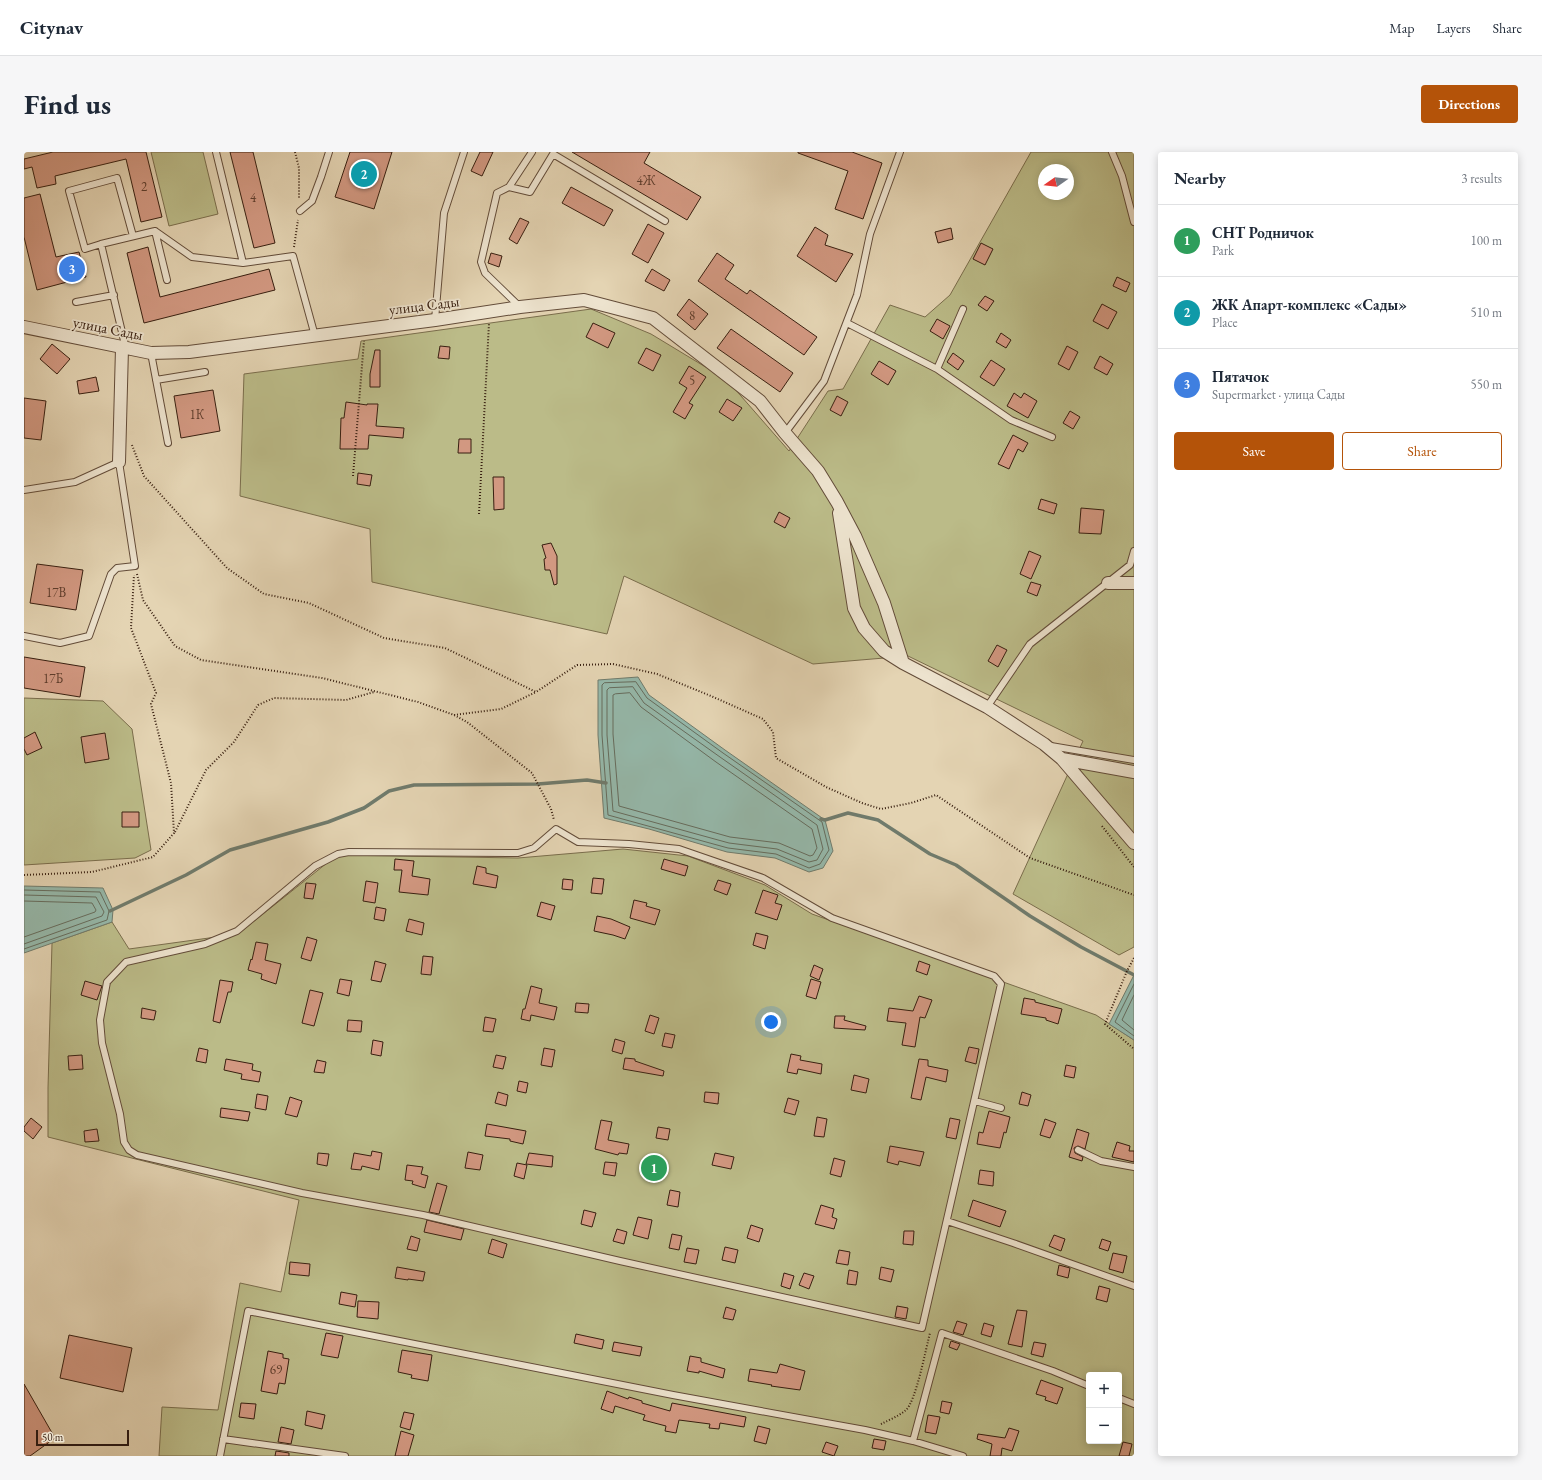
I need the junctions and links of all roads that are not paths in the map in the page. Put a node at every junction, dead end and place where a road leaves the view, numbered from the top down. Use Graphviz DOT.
graph roads {
  1 [pos="216,152"];
  2 [pos="329,152"];
  3 [pos="464,152"];
  4 [pos="532,152"];
  5 [pos="900,152"];
  6 [pos="1112,152"];
  7 [pos="551,153"];
  8 [pos="509,187"];
  9 [pos="300,211"];
  10 [pos="665,221"];
  11 [pos="1134,222"];
  12 [pos="155,232"];
  13 [pos="132,236"];
  14 [pos="101,244"];
  15 [pos="243,263"];
  16 [pos="167,280"];
  17 [pos="114,295"];
  18 [pos="76,302"];
  19 [pos="520,307"];
  20 [pos="963,309"];
  21 [pos="435,320"];
  22 [pos="847,323"];
  23 [pos="24,327"];
  24 [pos="315,336"];
  25 [pos="124,348"];
  26 [pos="151,353"];
  27 [pos="937,369"];
  28 [pos="205,372"];
  29 [pos="156,380"];
  30 [pos="785,433"];
  31 [pos="1052,437"];
  32 [pos="168,443"];
  33 [pos="119,462"];
  34 [pos="24,490"];
  35 [pos="837,502"];
  36 [pos="1134,551"];
  37 [pos="1108,583"];
  38 [pos="1134,584"];
  39 [pos="24,636"];
  40 [pos="903,663"];
  41 [pos="987,707"];
  42 [pos="1044,744"];
  43 [pos="1062,759"];
  44 [pos="1134,760"];
  45 [pos="1134,772"];
  46 [pos="1134,842"];
  47 [pos="974,1102"];
  48 [pos="1001,1108"];
  49 [pos="1078,1150"];
  50 [pos="1134,1167"];
  51 [pos="947,1221"];
  52 [pos="1134,1286"];
  53 [pos="1086,1385"];
  54 [pos="1122,1399"];
  55 [pos="1134,1404"];
  56 [pos="223,1439"];
  57 [pos="913,1441"];
  58 [pos="220,1456"];
  59 [pos="345,1456"];
  60 [pos="963,1456"];
  1 -- 15 [label="lane"];
  2 -- 9 [label="lane"];
  3 -- 21 [label="lane"];
  4 -- 8 [label="lane"];
  5 -- 22 [label="lane"];
  6 -- 11 [label="lane"];
  7 -- 8 [label="lane"];
  7 -- 10 [label="lane"];
  8 -- 19 [label="lane"];
  12 -- 13 [label="lane"];
  12 -- 15 [label="lane"];
  12 -- 16 [label="lane"];
  13 -- 14 [label="lane"];
  13 -- 14 [label="lane"];
  14 -- 17 [label="lane"];
  15 -- 24 [label="lane"];
  17 -- 18 [label="lane"];
  17 -- 25 [label="lane"];
  19 -- 21 [label="street, улица Сады"];
  19 -- 30 [label="street, улица Сады"];
  20 -- 27 [label="lane"];
  21 -- 24 [label="street, улица Сады"];
  22 -- 27 [label="lane"];
  22 -- 30 [label="lane"];
  23 -- 25 [label="street, улица Сады"];
  24 -- 26 [label="street, улица Сады"];
  25 -- 26 [label="street, улица Сады"];
  25 -- 33 [label="street"];
  26 -- 29 [label="lane"];
  27 -- 31 [label="lane"];
  28 -- 29 [label="lane"];
  29 -- 32 [label="lane"];
  30 -- 35 [label="street, улица Сады"];
  33 -- 34 [label="lane"];
  33 -- 39 [label="lane"];
  35 -- 40 [label="street, улица Сады"];
  35 -- 40 [label="street"];
  36 -- 37 [label="lane"];
  37 -- 38 [label="street"];
  37 -- 41 [label="lane"];
  40 -- 41 [label="street"];
  41 -- 42 [label="street"];
  42 -- 43 [label="street"];
  42 -- 44 [label="lane"];
  43 -- 45 [label="street"];
  43 -- 46 [label="street"];
  47 -- 48 [label="lane"];
  47 -- 51 [label="lane"];
  47 -- 51 [label="lane"];
  49 -- 50 [label="lane"];
  51 -- 52 [label="lane"];
  53 -- 57 [label="lane"];
  54 -- 55 [label="lane"];
  56 -- 57 [label="lane"];
  56 -- 58 [label="lane"];
  56 -- 59 [label="lane"];
  57 -- 60 [label="lane"];
}
